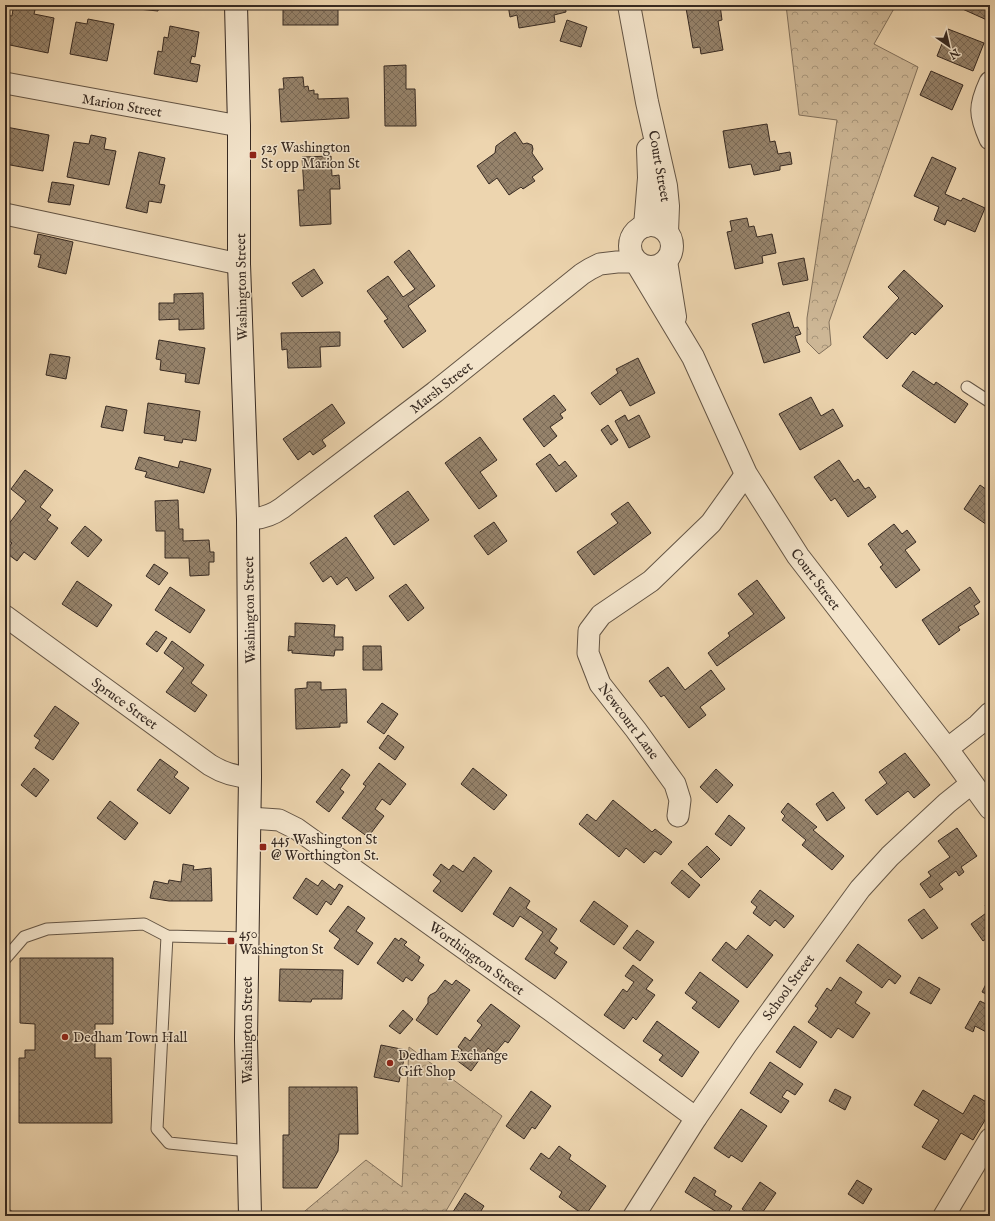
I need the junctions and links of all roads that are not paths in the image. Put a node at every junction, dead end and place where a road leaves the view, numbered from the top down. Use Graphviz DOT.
graph roads {
  1 [pos="236,5"];
  2 [pos="629,5"];
  3 [pos="990,82"];
  4 [pos="5,83"];
  5 [pos="647,102"];
  6 [pos="239,126"];
  7 [pos="990,139"];
  8 [pos="5,214"];
  9 [pos="645,226"];
  10 [pos="667,232"];
  11 [pos="666,261"];
  12 [pos="636,262"];
  13 [pos="239,264"];
  14 [pos="677,328"];
  15 [pos="967,387"];
  16 [pos="990,402"];
  17 [pos="746,474"];
  18 [pos="248,519"];
  19 [pos="5,616"];
  20 [pos="990,713"];
  21 [pos="947,749"];
  22 [pos="250,777"];
  23 [pos="972,783"];
  24 [pos="990,808"];
  25 [pos="678,816"];
  26 [pos="250,818"];
  27 [pos="167,936"];
  28 [pos="248,938"];
  29 [pos="5,959"];
  30 [pos="696,1118"];
  31 [pos="990,1139"];
  32 [pos="248,1151"];
  33 [pos="5,1214"];
  34 [pos="8,1216"];
  35 [pos="250,1216"];
  36 [pos="634,1216"];
  37 [pos="944,1216"];
  1 -- 6 [label="street, Washington Street"];
  2 -- 5 [label="street, Court Street"];
  3 -- 7 [label="street"];
  4 -- 6 [label="street, Marion Street"];
  5 -- 9 [label="street, Court Street"];
  5 -- 10 [label="street, Court Street"];
  6 -- 13 [label="street, Washington Street"];
  8 -- 13 [label="street"];
  9 -- 10 [label="street"];
  9 -- 12 [label="street"];
  10 -- 11 [label="street"];
  11 -- 12 [label="street"];
  11 -- 14 [label="street, Court Street"];
  12 -- 14 [label="street, Court Street"];
  12 -- 18 [label="street, Marsh Street"];
  13 -- 18 [label="street, Washington Street"];
  14 -- 17 [label="street, Court Street"];
  15 -- 16 [label="lane"];
  17 -- 21 [label="street, Court Street"];
  17 -- 25 [label="street, Newcourt Lane"];
  18 -- 22 [label="street, Washington Street"];
  19 -- 22 [label="street, Spruce Street"];
  20 -- 21 [label="street"];
  21 -- 23 [label="street, Court Street"];
  22 -- 26 [label="street, Washington Street"];
  23 -- 24 [label="street, Court Street"];
  23 -- 30 [label="street, School Street"];
  26 -- 28 [label="street, Washington Street"];
  26 -- 30 [label="street, Worthington Street"];
  27 -- 28 [label="lane"];
  27 -- 29 [label="lane"];
  27 -- 32 [label="lane"];
  28 -- 32 [label="street, Washington Street"];
  30 -- 36 [label="street, School Street"];
  31 -- 37 [label="street"];
  32 -- 35 [label="street, Washington Street"];
  33 -- 34 [label="lane"];
}
